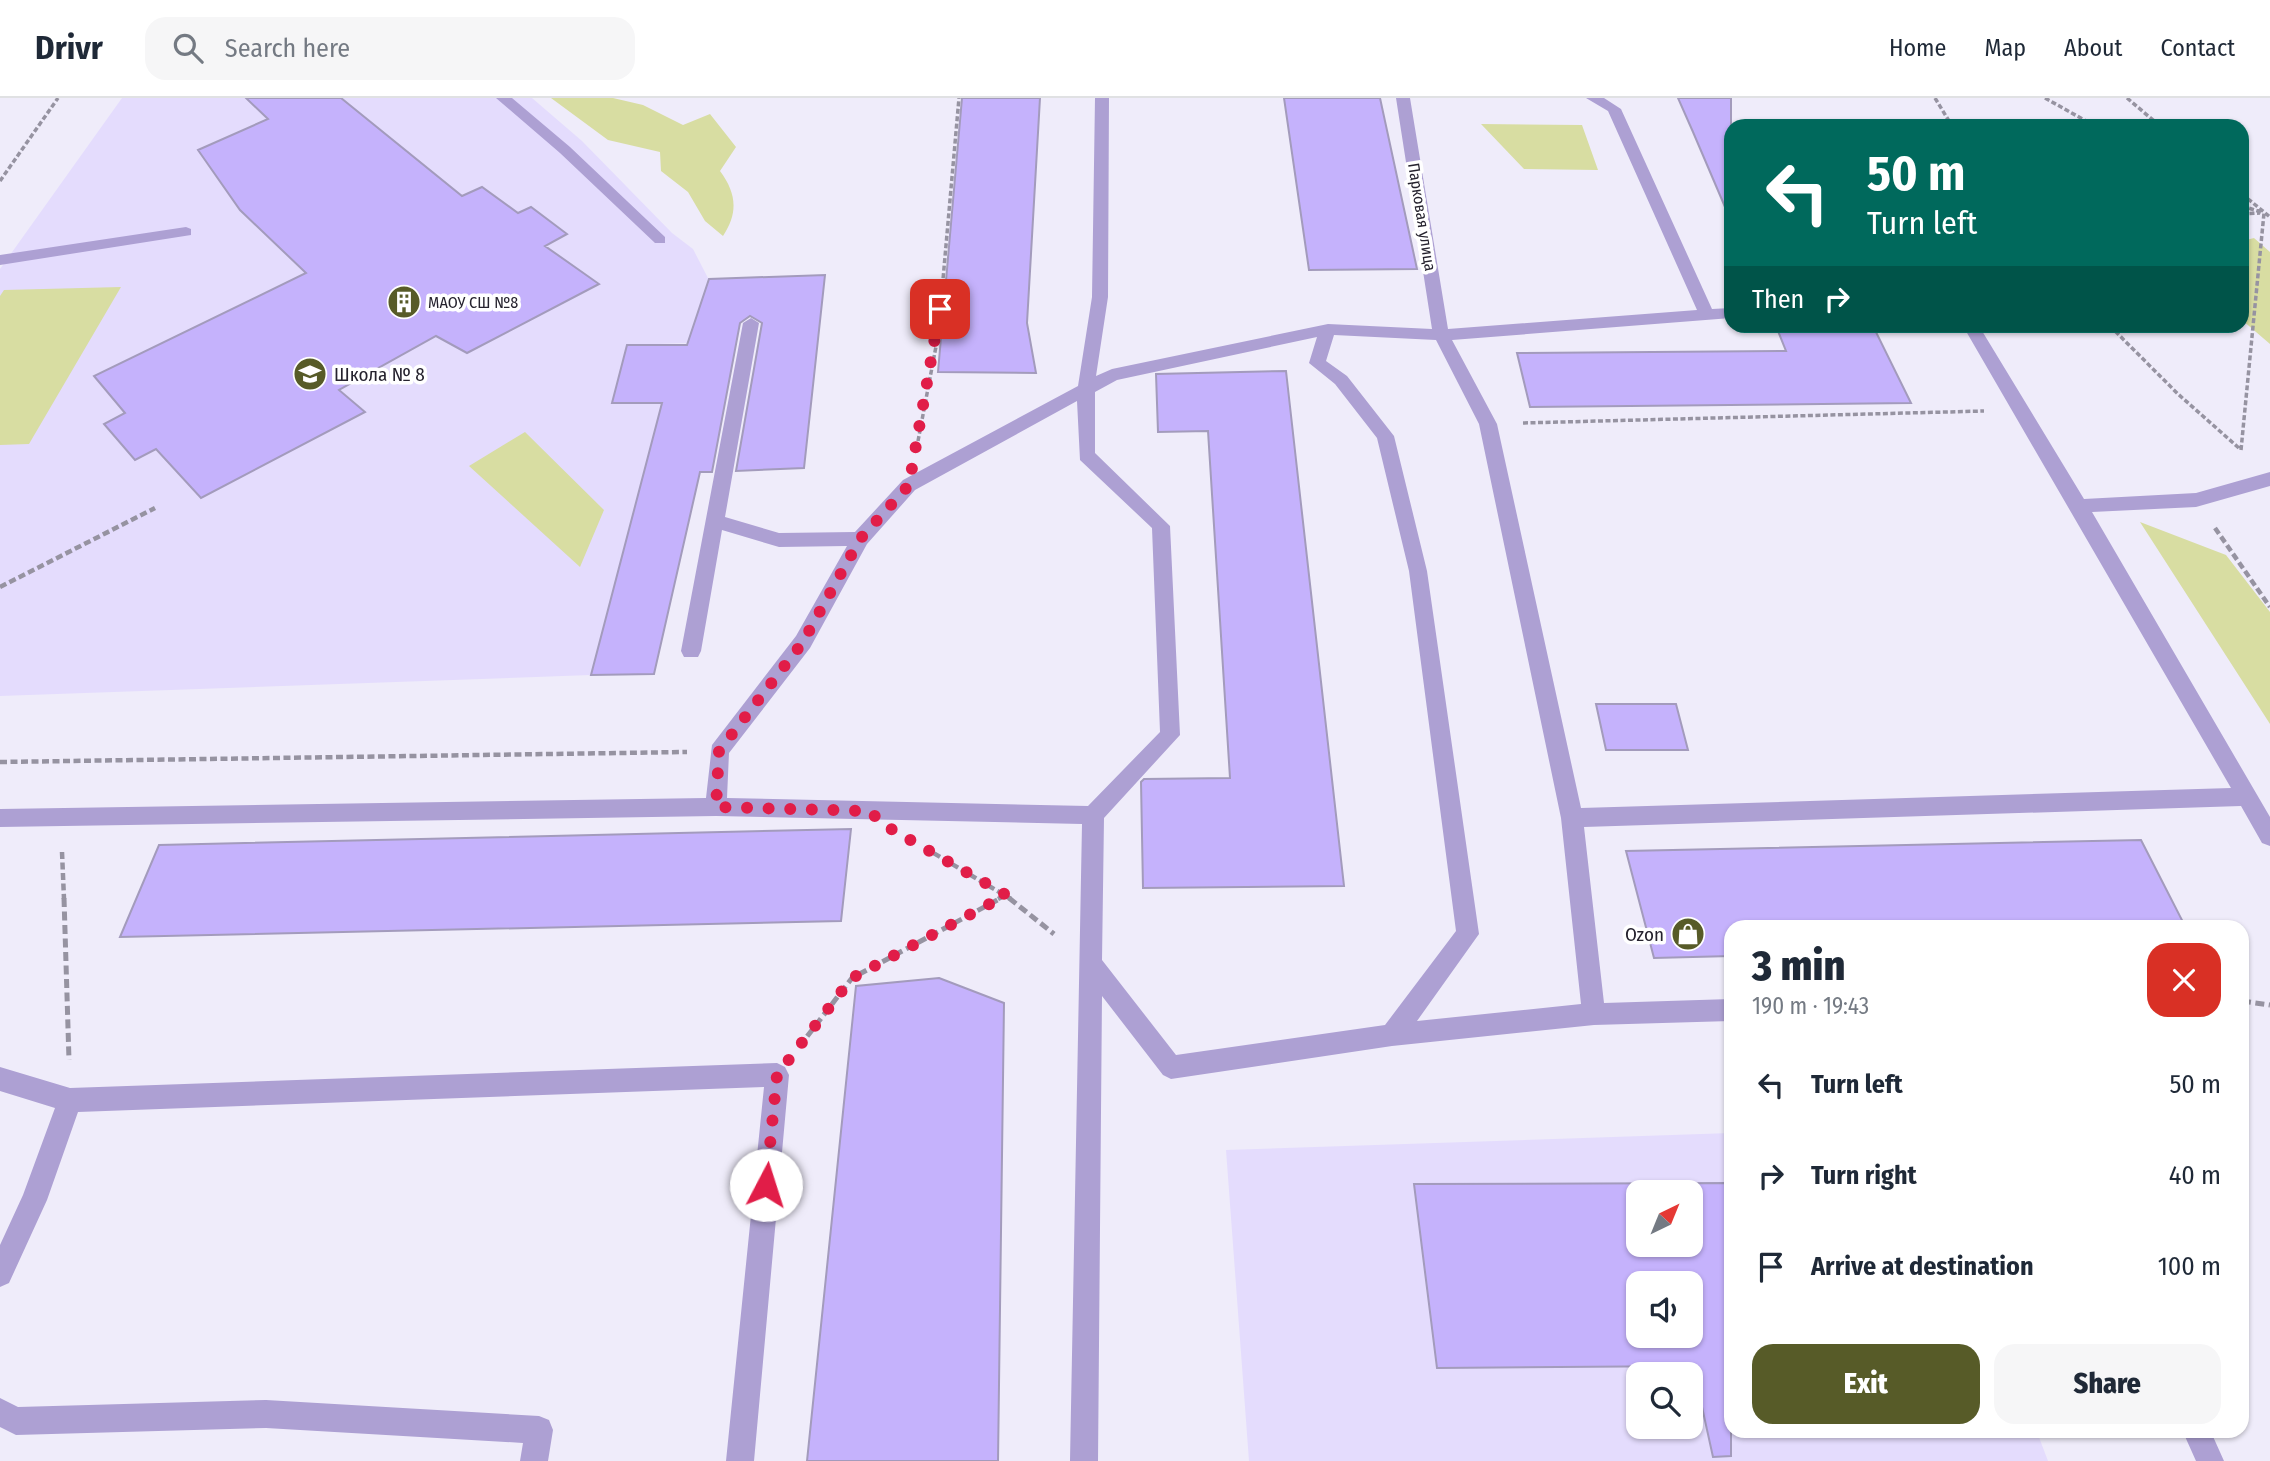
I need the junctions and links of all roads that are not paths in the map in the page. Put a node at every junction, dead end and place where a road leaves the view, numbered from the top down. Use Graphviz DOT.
graph roads {
  1 [pos="503,98"];
  2 [pos="1102,98"];
  3 [pos="1403,98"];
  4 [pos="1593,98"];
  5 [pos="186,232"];
  6 [pos="660,240"];
  7 [pos="0,260"];
  8 [pos="1724,314"];
  9 [pos="1707,315"];
  10 [pos="751,323"];
  11 [pos="1328,328"];
  12 [pos="1975,333"];
  13 [pos="1441,335"];
  14 [pos="1086,389"];
  15 [pos="2270,480"];
  16 [pos="2079,506"];
  17 [pos="714,521"];
  18 [pos="860,539"];
  19 [pos="691,651"];
  20 [pos="2247,797"];
  21 [pos="716,807"];
  22 [pos="1093,814"];
  23 [pos="0,818"];
  24 [pos="1572,818"];
  25 [pos="2270,836"];
  26 [pos="1091,963"];
  27 [pos="1724,1010"];
  28 [pos="1594,1014"];
  29 [pos="1392,1035"];
  30 [pos="0,1079"];
  31 [pos="70,1100"];
  32 [pos="0,1275"];
  33 [pos="0,1412"];
  34 [pos="2200,1438"];
  35 [pos="534,1461"];
  36 [pos="740,1461"];
  37 [pos="1084,1461"];
  38 [pos="2210,1461"];
  1 -- 6 [label="street"];
  2 -- 14 [label="street"];
  3 -- 13 [label="street, Парковая улица"];
  4 -- 9 [label="street"];
  5 -- 7 [label="street"];
  8 -- 9 [label="street"];
  9 -- 13 [label="street"];
  10 -- 17 [label="street"];
  11 -- 13 [label="street"];
  11 -- 14 [label="street"];
  11 -- 29 [label="street"];
  12 -- 16 [label="street"];
  13 -- 24 [label="street, Парковая улица"];
  14 -- 18 [label="street"];
  14 -- 22 [label="street"];
  15 -- 16 [label="street"];
  16 -- 20 [label="street"];
  17 -- 18 [label="street"];
  17 -- 19 [label="street"];
  18 -- 21 [label="street"];
  20 -- 24 [label="street"];
  20 -- 25 [label="street"];
  21 -- 22 [label="street"];
  21 -- 23 [label="street"];
  22 -- 26 [label="street"];
  24 -- 28 [label="street, Парковая улица"];
  26 -- 29 [label="street"];
  26 -- 37 [label="street"];
  27 -- 28 [label="street"];
  28 -- 29 [label="street"];
  30 -- 31 [label="street"];
  31 -- 32 [label="street"];
  31 -- 36 [label="street"];
  33 -- 35 [label="street"];
  34 -- 38 [label="street"];
}
